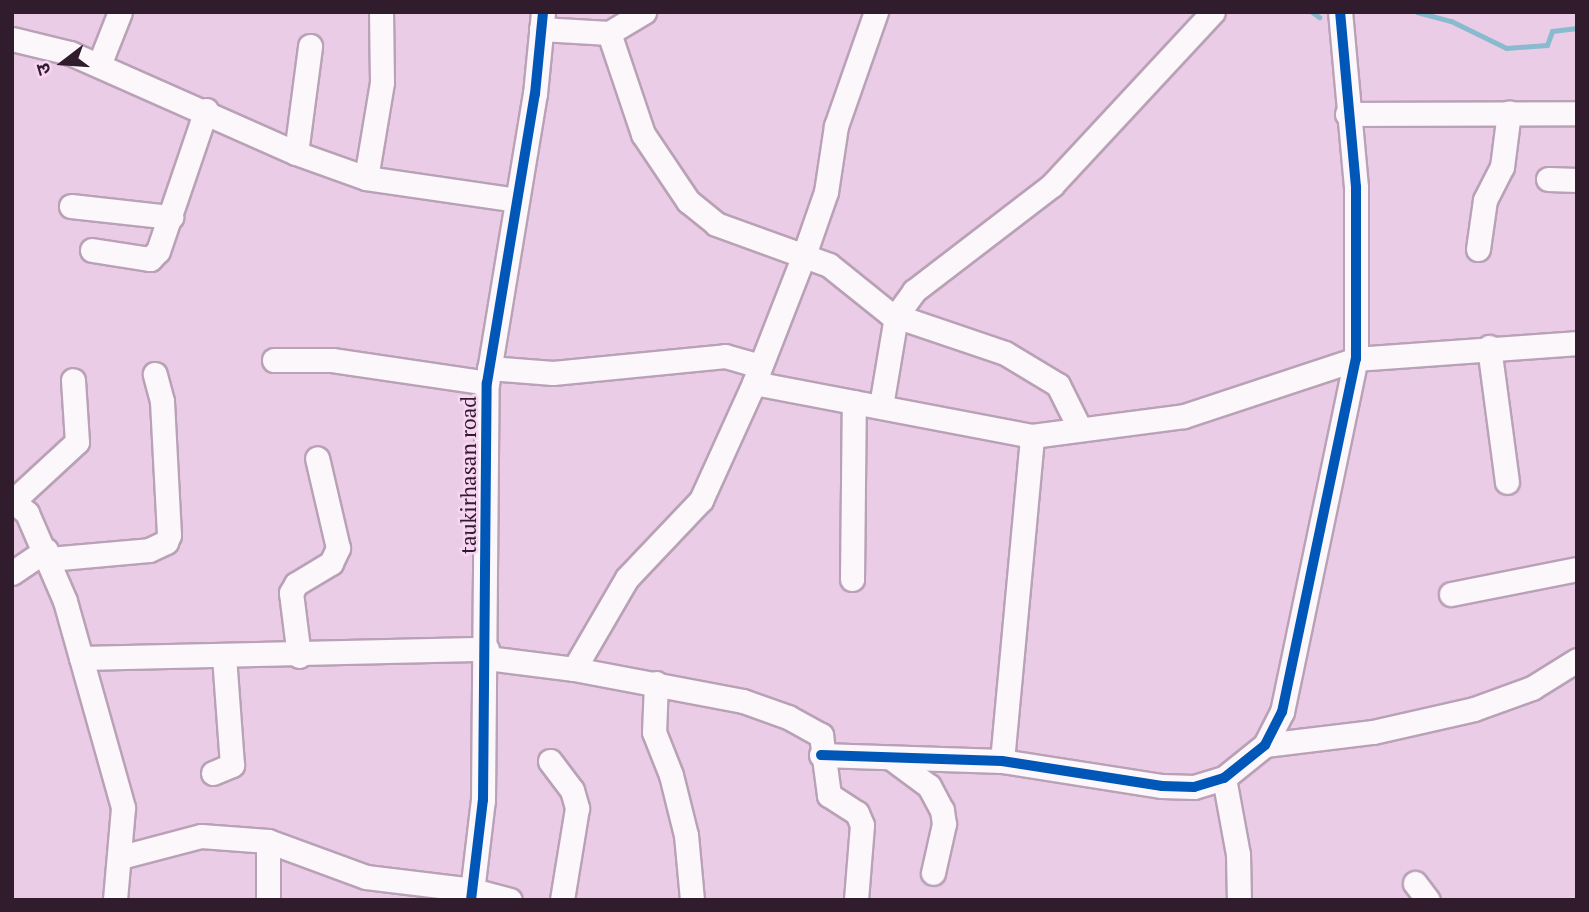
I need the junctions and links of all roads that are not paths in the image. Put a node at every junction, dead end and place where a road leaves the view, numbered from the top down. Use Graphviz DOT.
graph roads {
  1 [pos="120,12"];
  2 [pos="381,12"];
  3 [pos="644,12"];
  4 [pos="876,12"];
  5 [pos="1213,12"];
  6 [pos="1339,12"];
  7 [pos="542,21"];
  8 [pos="609,33"];
  9 [pos="12,39"];
  10 [pos="310,46"];
  11 [pos="99,65"];
  12 [pos="206,110"];
  13 [pos="1509,112"];
  14 [pos="1577,113"];
  15 [pos="1347,114"];
  16 [pos="296,153"];
  17 [pos="366,178"];
  18 [pos="1548,179"];
  19 [pos="1577,180"];
  20 [pos="516,200"];
  21 [pos="71,206"];
  22 [pos="170,217"];
  23 [pos="1478,249"];
  24 [pos="92,250"];
  25 [pos="804,256"];
  26 [pos="888,312"];
  27 [pos="1577,343"];
  28 [pos="1489,347"];
  29 [pos="1356,359"];
  30 [pos="274,360"];
  31 [pos="155,374"];
  32 [pos="757,374"];
  33 [pos="488,375"];
  34 [pos="73,380"];
  35 [pos="854,402"];
  36 [pos="881,406"];
  37 [pos="1080,429"];
  38 [pos="1032,436"];
  39 [pos="317,458"];
  40 [pos="1507,482"];
  41 [pos="13,501"];
  42 [pos="47,554"];
  43 [pos="1577,569"];
  44 [pos="12,573"];
  45 [pos="852,579"];
  46 [pos="1451,594"];
  47 [pos="487,654"];
  48 [pos="224,656"];
  49 [pos="299,656"];
  50 [pos="80,658"];
  51 [pos="1577,660"];
  52 [pos="574,669"];
  53 [pos="656,683"];
  54 [pos="1265,745"];
  55 [pos="821,755"];
  56 [pos="891,758"];
  57 [pos="550,761"];
  58 [pos="1002,761"];
  59 [pos="213,772"];
  60 [pos="1224,778"];
  61 [pos="268,841"];
  62 [pos="121,858"];
  63 [pos="933,873"];
  64 [pos="472,895"];
  65 [pos="115,900"];
  66 [pos="268,900"];
  67 [pos="510,900"];
  68 [pos="562,900"];
  69 [pos="692,900"];
  70 [pos="856,900"];
  71 [pos="1239,900"];
  1 -- 11 [label="street"];
  2 -- 17 [label="street"];
  3 -- 8 [label="street"];
  4 -- 25 [label="street"];
  5 -- 26 [label="street"];
  6 -- 15 [label="street"];
  7 -- 8 [label="street"];
  7 -- 20 [label="street, taukirhasan road"];
  8 -- 25 [label="street"];
  9 -- 11 [label="street"];
  10 -- 16 [label="street"];
  11 -- 12 [label="street"];
  12 -- 16 [label="street"];
  12 -- 22 [label="street"];
  13 -- 14 [label="street"];
  13 -- 15 [label="street"];
  13 -- 23 [label="street"];
  15 -- 29 [label="street"];
  16 -- 17 [label="street"];
  17 -- 20 [label="street"];
  18 -- 19 [label="street"];
  20 -- 33 [label="street, taukirhasan road"];
  21 -- 22 [label="street"];
  22 -- 24 [label="street"];
  25 -- 26 [label="street"];
  25 -- 32 [label="street"];
  26 -- 36 [label="street"];
  26 -- 37 [label="street"];
  27 -- 28 [label="street"];
  28 -- 29 [label="street"];
  28 -- 40 [label="street"];
  29 -- 37 [label="street"];
  29 -- 54 [label="street"];
  30 -- 33 [label="street"];
  31 -- 42 [label="street"];
  32 -- 33 [label="street"];
  32 -- 35 [label="street"];
  32 -- 52 [label="street"];
  33 -- 47 [label="street, taukirhasan road"];
  34 -- 41 [label="street"];
  35 -- 36 [label="street"];
  35 -- 45 [label="street"];
  36 -- 38 [label="street"];
  37 -- 38 [label="street"];
  38 -- 58 [label="street"];
  39 -- 49 [label="street"];
  41 -- 42 [label="street"];
  42 -- 44 [label="street"];
  42 -- 50 [label="street"];
  43 -- 46 [label="street"];
  47 -- 49 [label="street"];
  47 -- 52 [label="street"];
  47 -- 64 [label="street, taukirhasan road"];
  48 -- 49 [label="street"];
  48 -- 50 [label="street"];
  48 -- 59 [label="street"];
  50 -- 62 [label="street"];
  51 -- 54 [label="street"];
  52 -- 53 [label="street"];
  53 -- 55 [label="street"];
  53 -- 69 [label="street"];
  54 -- 60 [label="street"];
  55 -- 56 [label="street"];
  55 -- 70 [label="street"];
  56 -- 58 [label="street"];
  56 -- 63 [label="street"];
  57 -- 68 [label="street"];
  58 -- 60 [label="street"];
  60 -- 71 [label="street"];
  61 -- 62 [label="street"];
  61 -- 64 [label="street"];
  61 -- 66 [label="street"];
  62 -- 65 [label="street"];
  64 -- 67 [label="street"];
}
